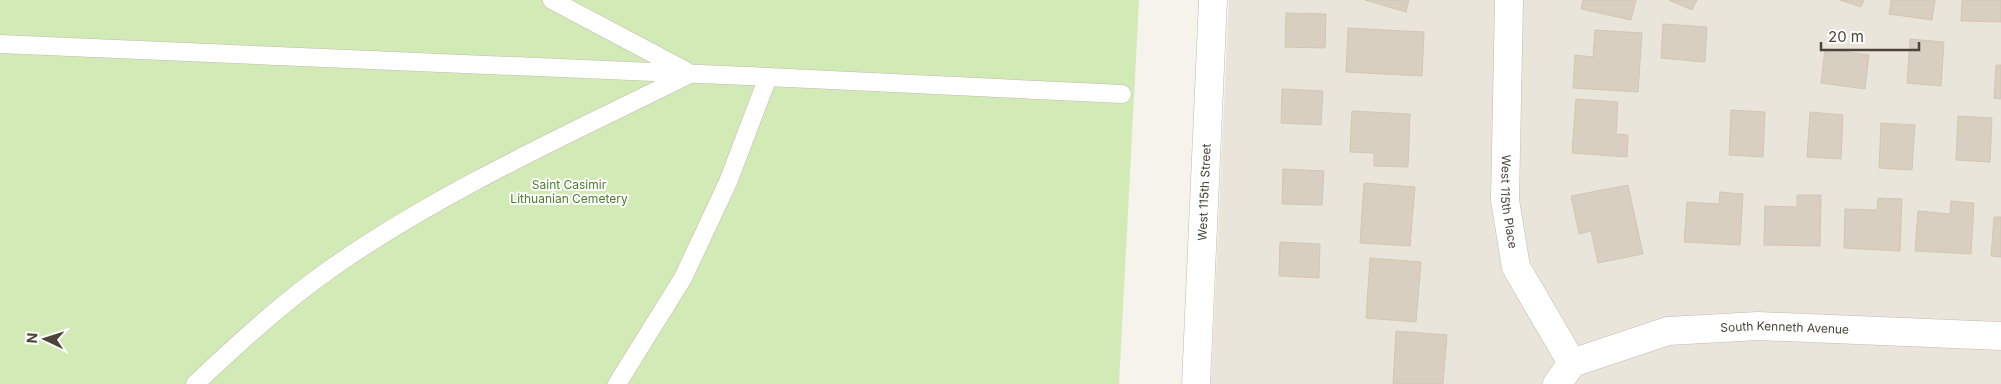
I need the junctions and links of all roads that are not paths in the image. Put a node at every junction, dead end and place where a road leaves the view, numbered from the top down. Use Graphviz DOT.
graph roads {
  1 [pos="552,0"];
  2 [pos="1213,0"];
  3 [pos="1509,0"];
  4 [pos="0,44"];
  5 [pos="691,73"];
  6 [pos="768,76"];
  7 [pos="1122,94"];
  8 [pos="2001,336"];
  9 [pos="1565,373"];
  10 [pos="195,384"];
  11 [pos="617,384"];
  12 [pos="1196,384"];
  1 -- 5 [label="lane"];
  2 -- 12 [label="street, West 115th Street"];
  3 -- 9 [label="street, West 115th Place"];
  4 -- 5 [label="lane"];
  5 -- 6 [label="lane"];
  5 -- 10 [label="lane"];
  6 -- 7 [label="lane"];
  6 -- 11 [label="lane"];
  8 -- 9 [label="street, South Kenneth Avenue"];
}
